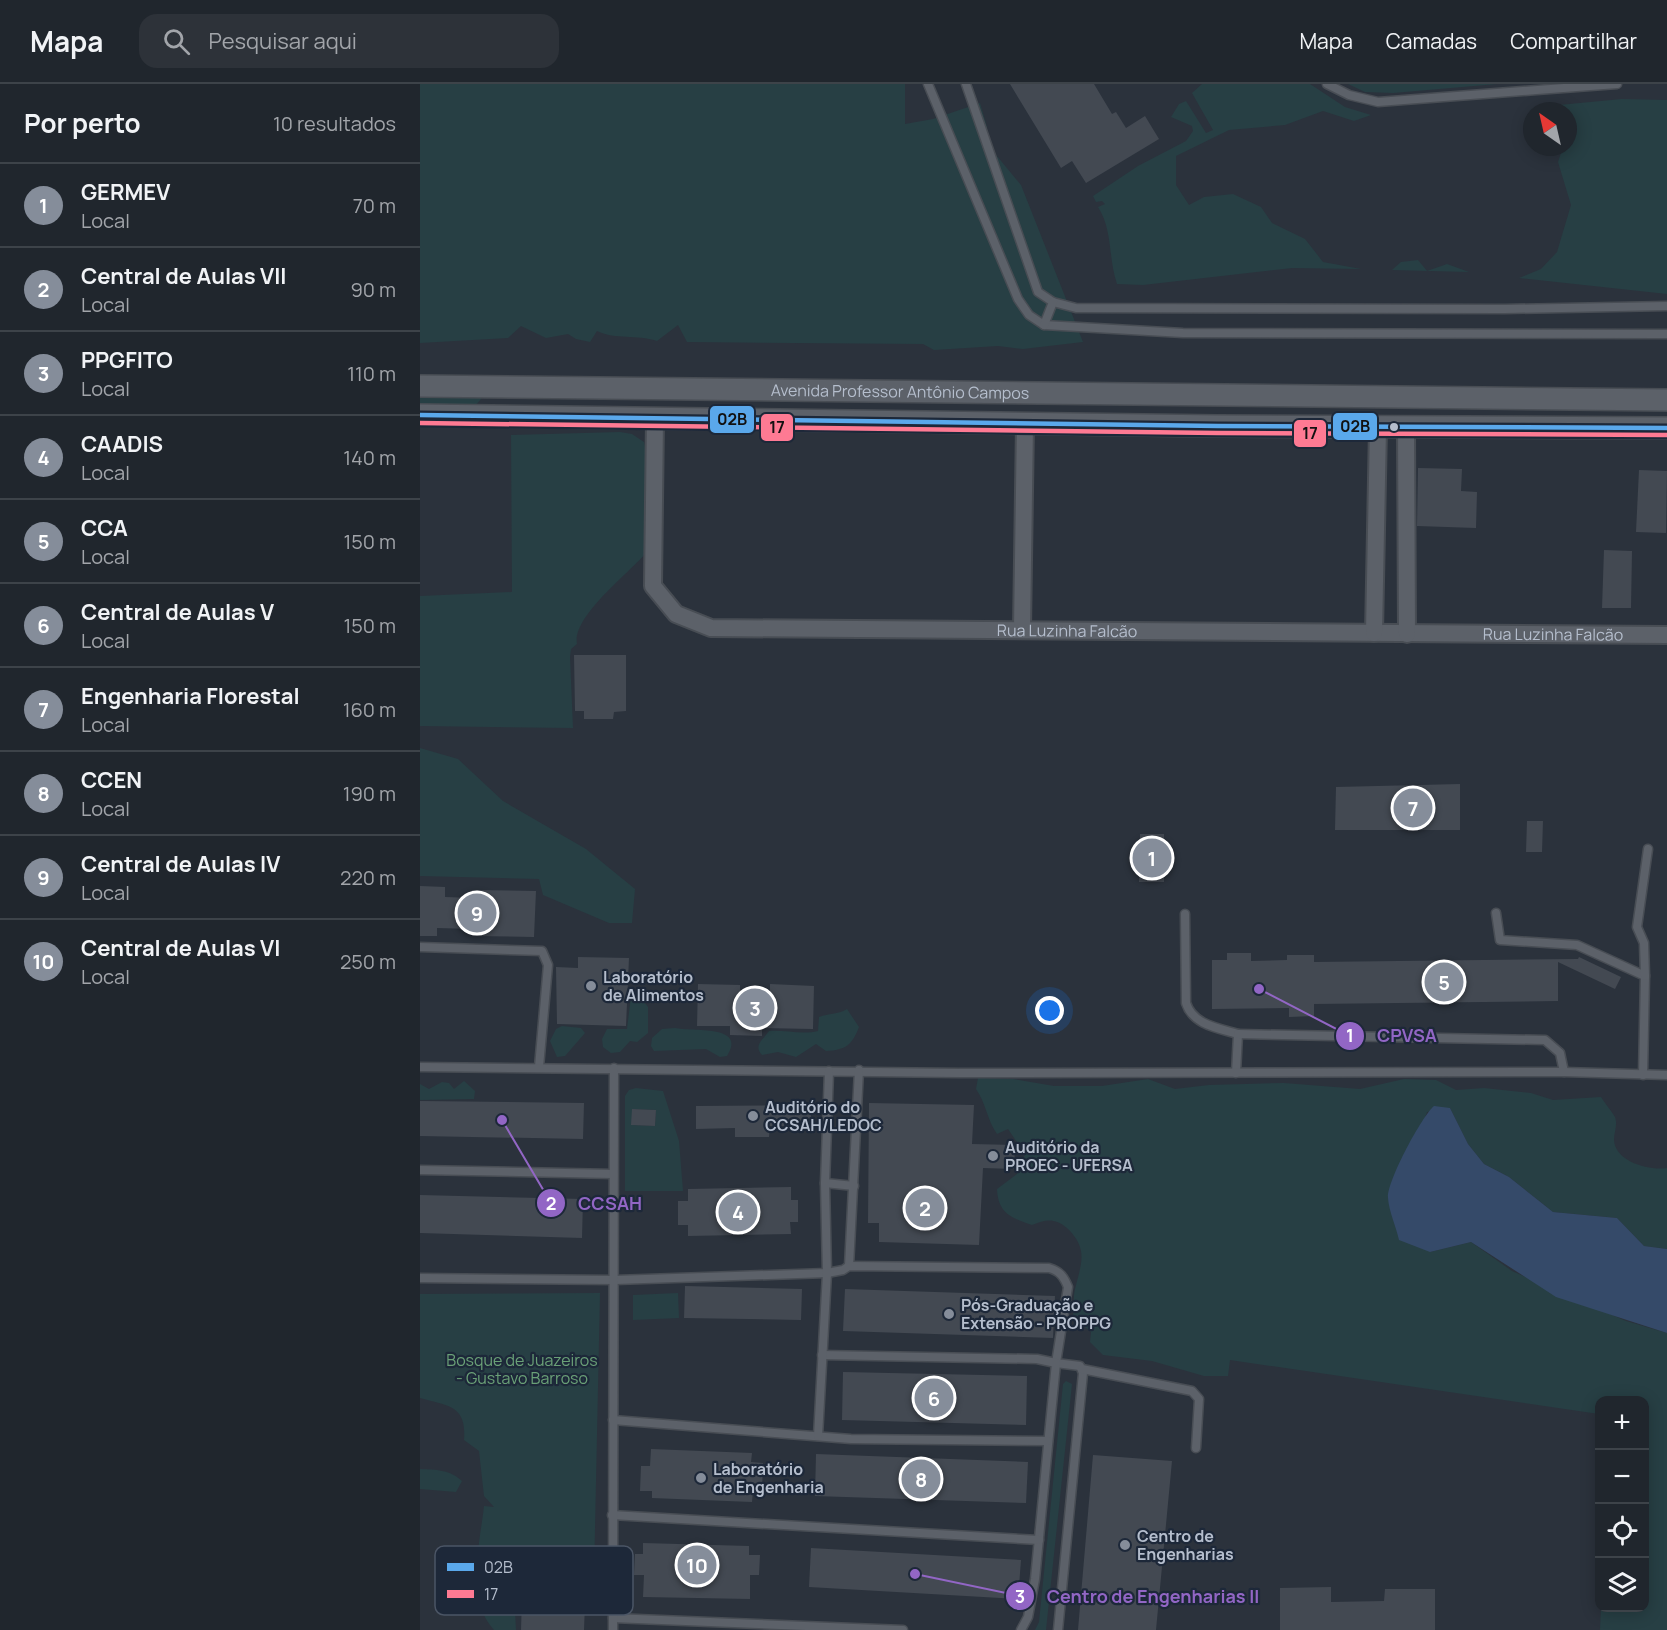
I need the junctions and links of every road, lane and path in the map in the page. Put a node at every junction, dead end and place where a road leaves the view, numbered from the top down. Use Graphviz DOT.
graph roads {
  1 [pos="928,84"];
  2 [pos="966,84"];
  3 [pos="1327,84"];
  4 [pos="1617,84"];
  5 [pos="1053,302"];
  6 [pos="1667,306"];
  7 [pos="1044,325"];
  8 [pos="1667,334"];
  9 [pos="420,386"];
  10 [pos="570,388"];
  11 [pos="616,389"];
  12 [pos="1221,396"];
  13 [pos="1263,397"];
  14 [pos="1667,400"];
  15 [pos="420,415"];
  16 [pos="566,417"];
  17 [pos="614,418"];
  18 [pos="655,418"];
  19 [pos="1025,423"];
  20 [pos="1218,426"];
  21 [pos="1264,426"];
  22 [pos="1378,427"];
  23 [pos="1406,428"];
  24 [pos="1667,428"];
  25 [pos="1022,629"];
  26 [pos="1374,633"];
  27 [pos="1407,634"];
  28 [pos="1667,635"];
  29 [pos="1648,849"];
  30 [pos="1496,913"];
  31 [pos="1185,914"];
  32 [pos="420,947"];
  33 [pos="1645,976"];
  34 [pos="1238,1034"];
  35 [pos="539,1066"];
  36 [pos="420,1067"];
  37 [pos="614,1068"];
  38 [pos="829,1071"];
  39 [pos="859,1071"];
  40 [pos="1564,1072"];
  41 [pos="1236,1073"];
  42 [pos="1643,1075"];
  43 [pos="1667,1075"];
  44 [pos="420,1170"];
  45 [pos="613,1174"];
  46 [pos="825,1183"];
  47 [pos="854,1186"];
  48 [pos="849,1266"];
  49 [pos="827,1273"];
  50 [pos="420,1278"];
  51 [pos="615,1280"];
  52 [pos="822,1355"];
  53 [pos="1056,1363"];
  54 [pos="1082,1369"];
  55 [pos="613,1420"];
  56 [pos="818,1436"];
  57 [pos="1048,1441"];
  58 [pos="1196,1448"];
  59 [pos="612,1515"];
  60 [pos="1039,1540"];
  61 [pos="612,1546"];
  62 [pos="613,1615"];
  63 [pos="613,1618"];
  64 [pos="613,1630"];
  65 [pos="903,1630"];
  66 [pos="1021,1630"];
  67 [pos="1058,1630"];
  1 -- 7 [label="lane"];
  2 -- 5 [label="lane"];
  3 -- 4 [label="lane"];
  5 -- 6 [label="lane"];
  5 -- 7 [label="lane"];
  7 -- 8 [label="lane"];
  9 -- 10 [label="street, Avenida Professor Antônio Campos"];
  10 -- 11 [label="street, Avenida Professor Antônio Campos"];
  10 -- 16 [label="street"];
  11 -- 12 [label="street, Avenida Professor Antônio Campos"];
  11 -- 17 [label="street"];
  12 -- 13 [label="street, Avenida Professor Antônio Campos"];
  12 -- 20 [label="street"];
  13 -- 14 [label="street, Avenida Professor Antônio Campos"];
  13 -- 21 [label="street"];
  15 -- 16 [label="street, Avenida Professor Antônio Campos"];
  16 -- 17 [label="street, Avenida Professor Antônio Campos"];
  17 -- 18 [label="street, Avenida Professor Antônio Campos"];
  18 -- 19 [label="street, Avenida Professor Antônio Campos"];
  18 -- 25 [label="street, Rua Luzinha Falcão"];
  19 -- 20 [label="street, Avenida Professor Antônio Campos"];
  19 -- 25 [label="street"];
  20 -- 21 [label="street, Avenida Professor Antônio Campos"];
  21 -- 22 [label="street, Avenida Professor Antônio Campos"];
  22 -- 23 [label="street, Avenida Professor Antônio Campos"];
  22 -- 26 [label="street"];
  23 -- 24 [label="street, Avenida Professor Antônio Campos"];
  23 -- 27 [label="street"];
  25 -- 26 [label="street, Rua Luzinha Falcão"];
  26 -- 27 [label="street, Rua Luzinha Falcão"];
  27 -- 28 [label="street, Rua Luzinha Falcão"];
  29 -- 33 [label="lane"];
  30 -- 33 [label="lane"];
  31 -- 34 [label="lane"];
  32 -- 35 [label="lane"];
  33 -- 42 [label="lane"];
  34 -- 40 [label="lane"];
  34 -- 41 [label="lane"];
  35 -- 36 [label="lane"];
  35 -- 37 [label="lane"];
  37 -- 38 [label="lane"];
  37 -- 45 [label="lane"];
  38 -- 39 [label="lane"];
  38 -- 46 [label="lane"];
  39 -- 41 [label="lane"];
  39 -- 47 [label="lane"];
  40 -- 41 [label="lane"];
  40 -- 42 [label="lane"];
  42 -- 43 [label="lane"];
  44 -- 45 [label="lane"];
  45 -- 51 [label="lane"];
  46 -- 47 [label="lane"];
  46 -- 49 [label="lane"];
  47 -- 48 [label="lane"];
  48 -- 49 [label="lane"];
  48 -- 53 [label="lane"];
  49 -- 51 [label="lane"];
  49 -- 52 [label="lane"];
  50 -- 51 [label="lane"];
  51 -- 55 [label="lane"];
  52 -- 53 [label="lane"];
  52 -- 56 [label="lane"];
  53 -- 54 [label="lane"];
  53 -- 57 [label="lane"];
  54 -- 58 [label="lane"];
  54 -- 67 [label="lane"];
  55 -- 56 [label="lane"];
  55 -- 59 [label="lane"];
  56 -- 57 [label="lane"];
  57 -- 60 [label="lane"];
  59 -- 60 [label="lane"];
  59 -- 61 [label="lane"];
  60 -- 66 [label="lane"];
  62 -- 63 [label="lane"];
  63 -- 64 [label="lane"];
  63 -- 65 [label="lane"];
}
